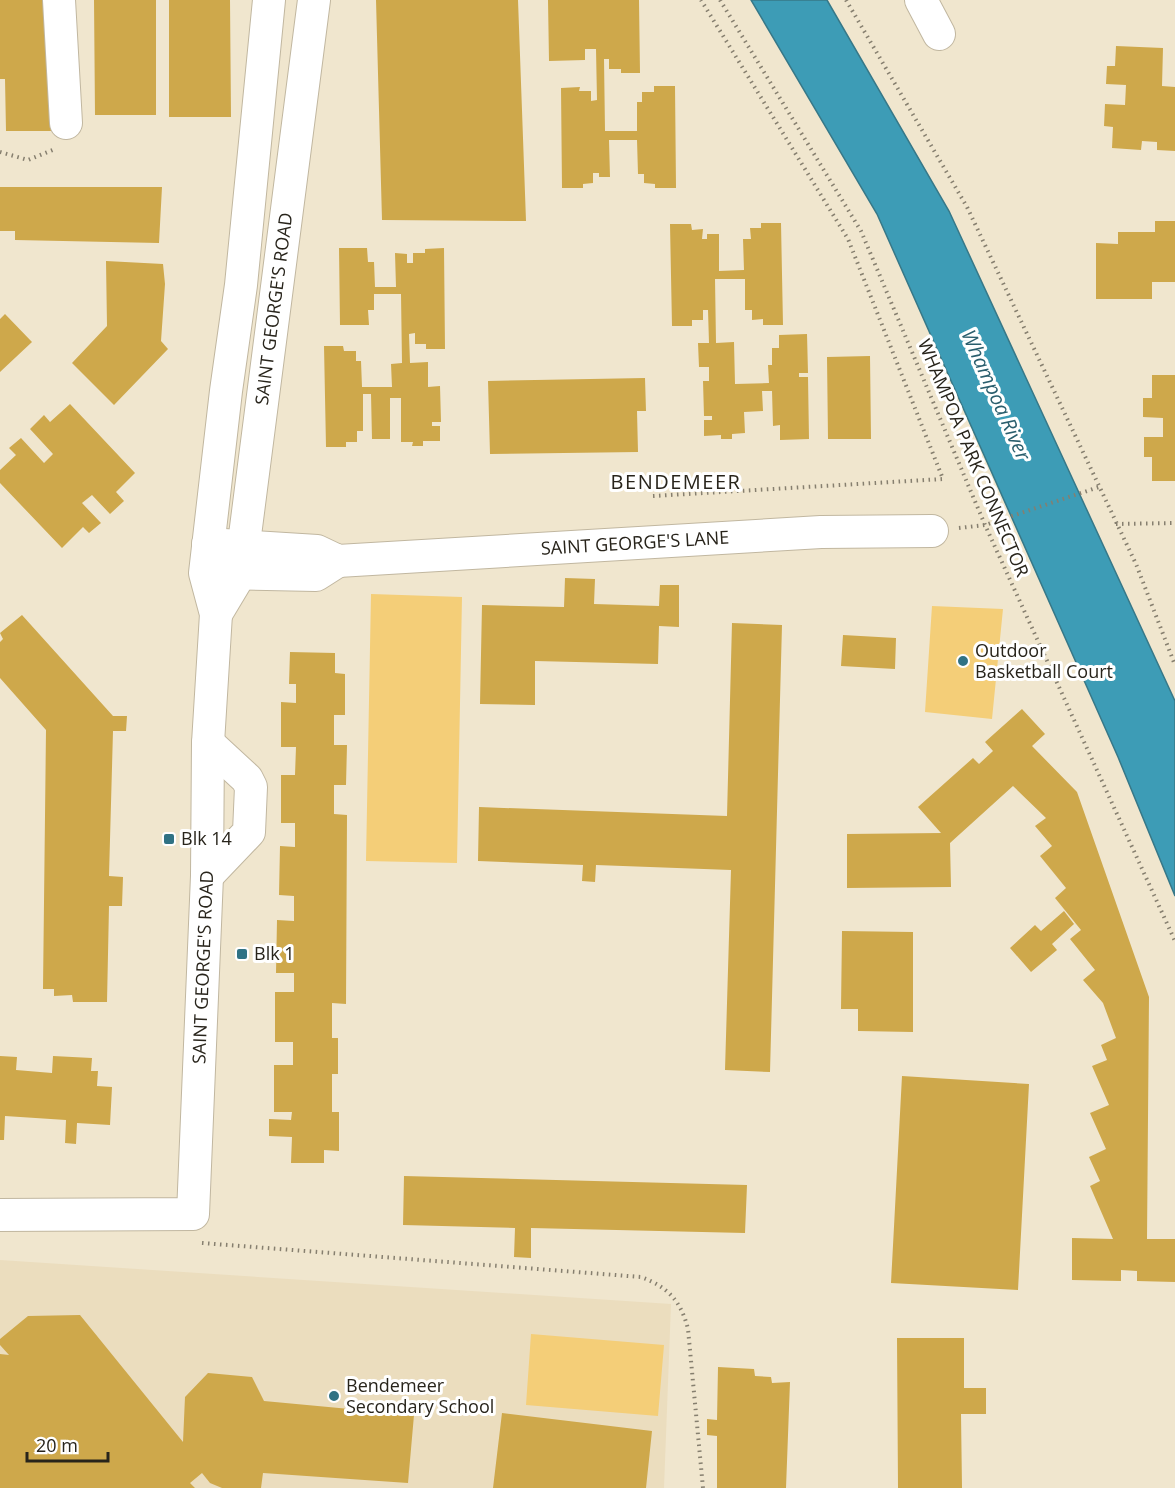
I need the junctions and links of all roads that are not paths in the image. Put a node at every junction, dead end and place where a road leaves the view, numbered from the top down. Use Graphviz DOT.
graph roads {
  1 [pos="59,0"];
  2 [pos="269,0"];
  3 [pos="314,0"];
  4 [pos="921,0"];
  5 [pos="939,34"];
  6 [pos="66,123"];
  7 [pos="249,496"];
  8 [pos="932,531"];
  9 [pos="291,549"];
  10 [pos="207,559"];
  11 [pos="241,560"];
  12 [pos="338,561"];
  13 [pos="216,614"];
  14 [pos="208,743"];
  15 [pos="207,876"];
  16 [pos="0,1215"];
  1 -- 6 [label="street"];
  2 -- 10 [label="street, SAINT GEORGE'S ROAD"];
  3 -- 7 [label="street, SAINT GEORGE'S ROAD"];
  4 -- 5 [label="street"];
  7 -- 9 [label="street"];
  7 -- 11 [label="street, SAINT GEORGE'S ROAD"];
  8 -- 12 [label="street, SAINT GEORGE'S LANE"];
  9 -- 11 [label="street, SAINT GEORGE'S LANE"];
  9 -- 12 [label="street, SAINT GEORGE'S LANE"];
  10 -- 11 [label="street, SAINT GEORGE'S LANE"];
  10 -- 13 [label="street, SAINT GEORGE'S ROAD"];
  11 -- 12 [label="street, SAINT GEORGE'S LANE"];
  11 -- 13 [label="street, SAINT GEORGE'S ROAD"];
  13 -- 14 [label="street, SAINT GEORGE'S ROAD"];
  14 -- 15 [label="street, SAINT GEORGE'S ROAD"];
  14 -- 15 [label="street"];
  15 -- 16 [label="street, SAINT GEORGE'S ROAD"];
}
